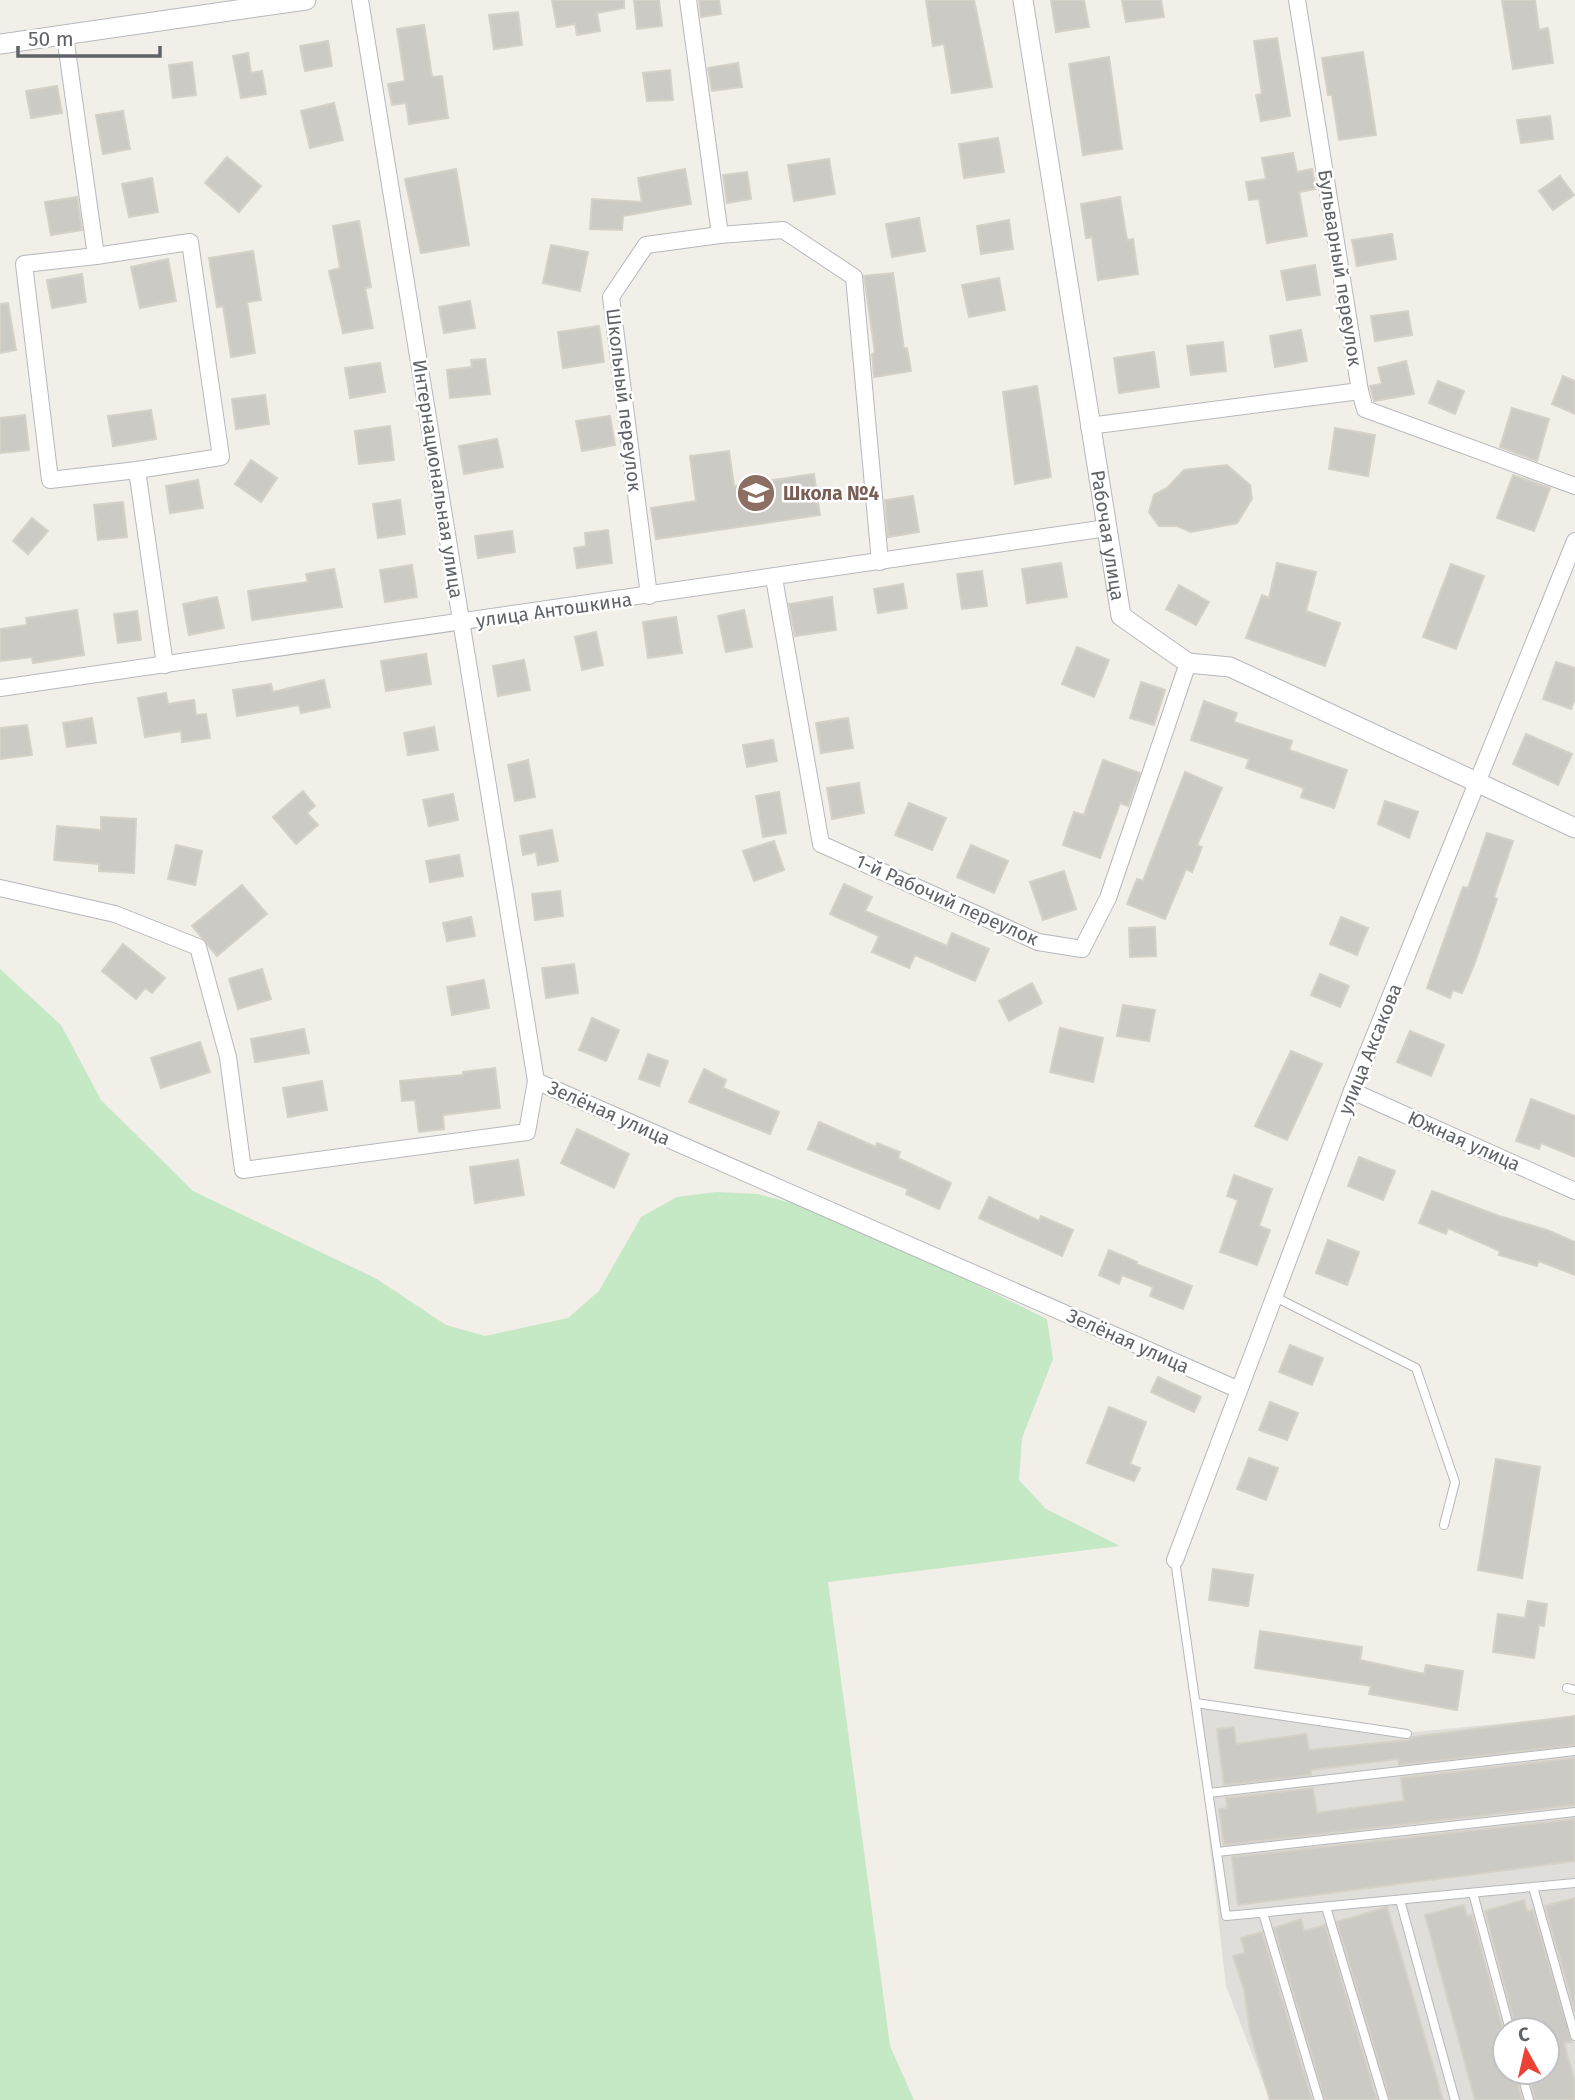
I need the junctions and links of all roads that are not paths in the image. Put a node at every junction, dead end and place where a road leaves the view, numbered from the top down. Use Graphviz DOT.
graph roads {
  1 [pos="306,0"];
  2 [pos="360,0"];
  3 [pos="688,0"];
  4 [pos="1023,0"];
  5 [pos="1297,0"];
  6 [pos="65,36"];
  7 [pos="0,44"];
  8 [pos="720,236"];
  9 [pos="96,256"];
  10 [pos="1360,391"];
  11 [pos="1089,426"];
  12 [pos="137,470"];
  13 [pos="1575,486"];
  14 [pos="1107,528"];
  15 [pos="1575,541"];
  16 [pos="880,562"];
  17 [pos="774,578"];
  18 [pos="649,596"];
  19 [pos="461,623"];
  20 [pos="1188,663"];
  21 [pos="165,665"];
  22 [pos="0,688"];
  23 [pos="1477,784"];
  24 [pos="1575,828"];
  25 [pos="0,888"];
  26 [pos="536,1082"];
  27 [pos="1352,1091"];
  28 [pos="1575,1191"];
  29 [pos="1275,1297"];
  30 [pos="1237,1389"];
  31 [pos="1444,1525"];
  32 [pos="1175,1559"];
  33 [pos="1196,1703"];
  34 [pos="1407,1734"];
  35 [pos="1575,1751"];
  36 [pos="1209,1793"];
  37 [pos="1575,1812"];
  38 [pos="1217,1852"];
  39 [pos="1575,1883"];
  40 [pos="1533,1887"];
  41 [pos="1473,1893"];
  42 [pos="1400,1900"];
  43 [pos="1326,1907"];
  44 [pos="1263,1913"];
  45 [pos="1506,2016"];
  46 [pos="1575,2036"];
  47 [pos="1318,2100"];
  48 [pos="1384,2100"];
  49 [pos="1455,2100"];
  1 -- 6 [label="street"];
  2 -- 19 [label="street, Интернациональная улица"];
  3 -- 8 [label="street"];
  4 -- 11 [label="street, Рабочая улица"];
  5 -- 10 [label="street, Бульварный переулок"];
  6 -- 7 [label="street"];
  6 -- 9 [label="street"];
  8 -- 16 [label="street, Школьный переулок"];
  8 -- 18 [label="street, Школьный переулок"];
  9 -- 12 [label="street"];
  9 -- 12 [label="street"];
  10 -- 11 [label="street, Бульварный переулок"];
  10 -- 13 [label="street"];
  11 -- 14 [label="street, Рабочая улица"];
  12 -- 21 [label="street"];
  14 -- 16 [label="street, улица Антошкина"];
  14 -- 20 [label="street, Рабочая улица"];
  15 -- 23 [label="street, улица Аксакова"];
  16 -- 17 [label="street, улица Антошкина"];
  17 -- 18 [label="street, улица Антошкина"];
  17 -- 20 [label="street, 1-й Рабочий переулок"];
  18 -- 19 [label="street, улица Антошкина"];
  19 -- 21 [label="street, улица Антошкина"];
  19 -- 26 [label="street, Интернациональная улица"];
  20 -- 23 [label="street, Рабочая улица"];
  21 -- 22 [label="street, улица Антошкина"];
  23 -- 24 [label="street, Рабочая улица"];
  23 -- 27 [label="street, улица Аксакова"];
  25 -- 26 [label="street, Зелёная улица"];
  26 -- 30 [label="street, Зелёная улица"];
  27 -- 28 [label="street, Южная улица"];
  27 -- 29 [label="street, улица Аксакова"];
  29 -- 30 [label="street, улица Аксакова"];
  29 -- 31 [label="lane"];
  30 -- 32 [label="street, улица Аксакова"];
  32 -- 33 [label="lane"];
  33 -- 34 [label="lane"];
  33 -- 36 [label="lane"];
  35 -- 36 [label="lane"];
  36 -- 38 [label="lane"];
  37 -- 38 [label="lane"];
  38 -- 44 [label="lane"];
  39 -- 40 [label="lane"];
  40 -- 41 [label="lane"];
  40 -- 46 [label="lane"];
  41 -- 42 [label="lane"];
  41 -- 45 [label="lane"];
  42 -- 43 [label="lane"];
  42 -- 49 [label="lane"];
  43 -- 44 [label="lane"];
  43 -- 48 [label="lane"];
  44 -- 47 [label="lane"];
}
